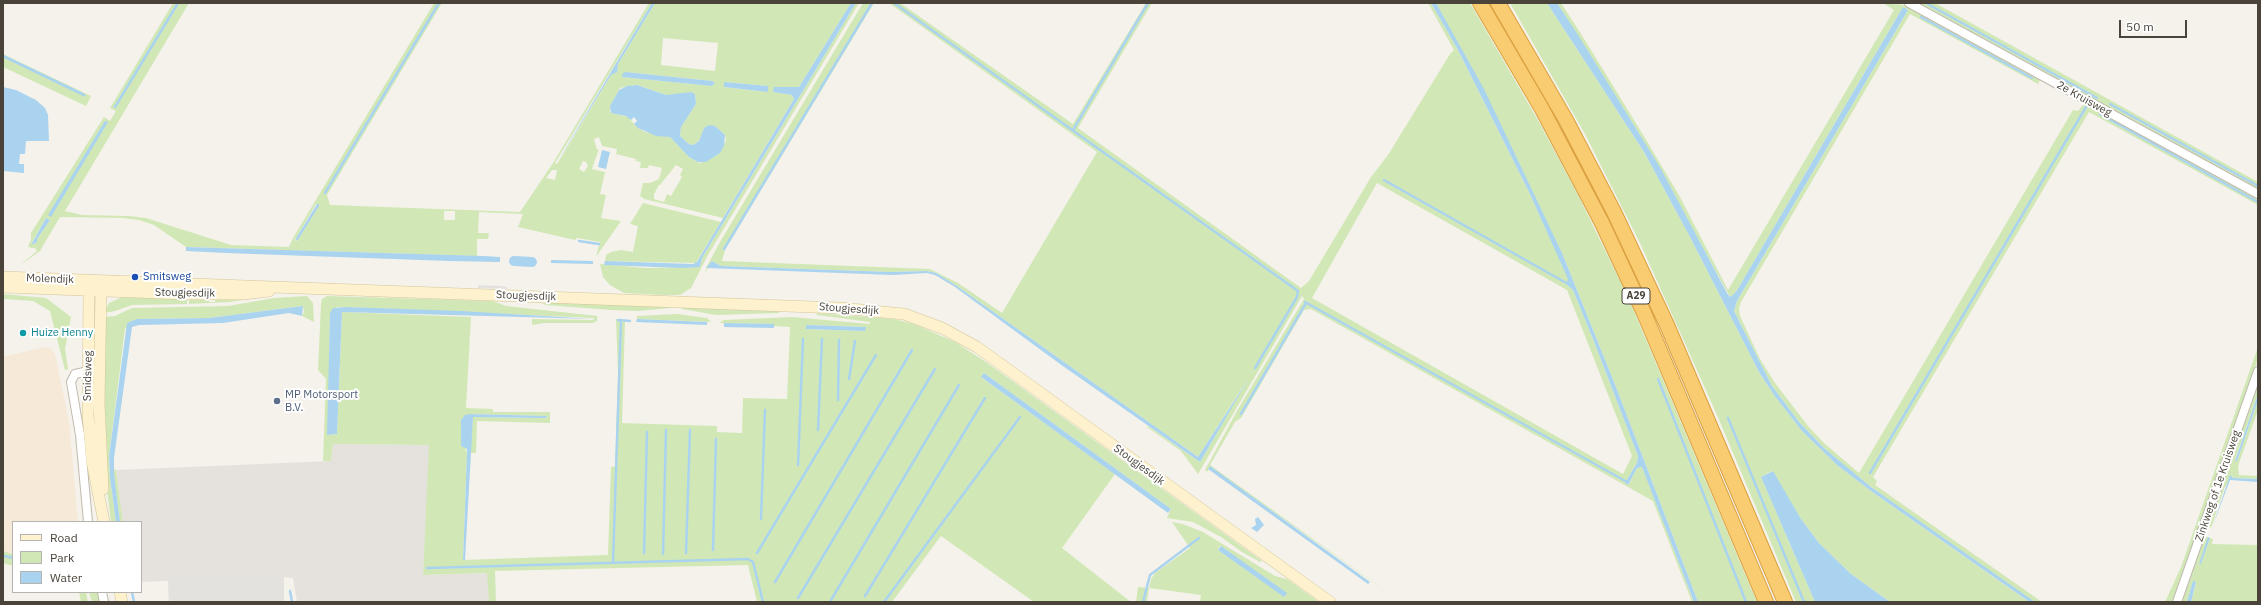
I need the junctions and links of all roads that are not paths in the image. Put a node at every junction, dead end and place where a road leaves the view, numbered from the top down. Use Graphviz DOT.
graph roads {
  1 [pos="1480,3"];
  2 [pos="1498,3"];
  3 [pos="1909,3"];
  4 [pos="2258,194"];
  5 [pos="3,277"];
  6 [pos="96,281"];
  7 [pos="3,287"];
  8 [pos="279,289"];
  9 [pos="89,291"];
  10 [pos="101,291"];
  11 [pos="99,368"];
  12 [pos="87,371"];
  13 [pos="2258,371"];
  14 [pos="88,521"];
  15 [pos="105,521"];
  16 [pos="105,521"];
  17 [pos="1330,602"];
  18 [pos="1766,602"];
  19 [pos="1785,602"];
  20 [pos="2177,602"];
  1 -- 18 [label="highway, A29"];
  2 -- 19 [label="highway, A29"];
  3 -- 4 [label="street, 2e Kruisweg"];
  5 -- 6 [label="street, Molendijk"];
  6 -- 8 [label="street, Stougjesdijk"];
  6 -- 9 [label="street"];
  6 -- 10 [label="street, Smidsweg"];
  7 -- 9 [label="street, Molendijk"];
  8 -- 10 [label="street, Stougjesdijk"];
  8 -- 17 [label="street, Stougjesdijk"];
  9 -- 10 [label="street, Stougjesdijk"];
  9 -- 12 [label="street, Smidsweg"];
  10 -- 11 [label="street, Smidsweg"];
  11 -- 12 [label="street"];
  11 -- 16 [label="street, Smidsweg"];
  12 -- 14 [label="street"];
  12 -- 15 [label="street, Smidsweg"];
  13 -- 20 [label="street, Zinkweg of 1e Kruisweg"];
}
